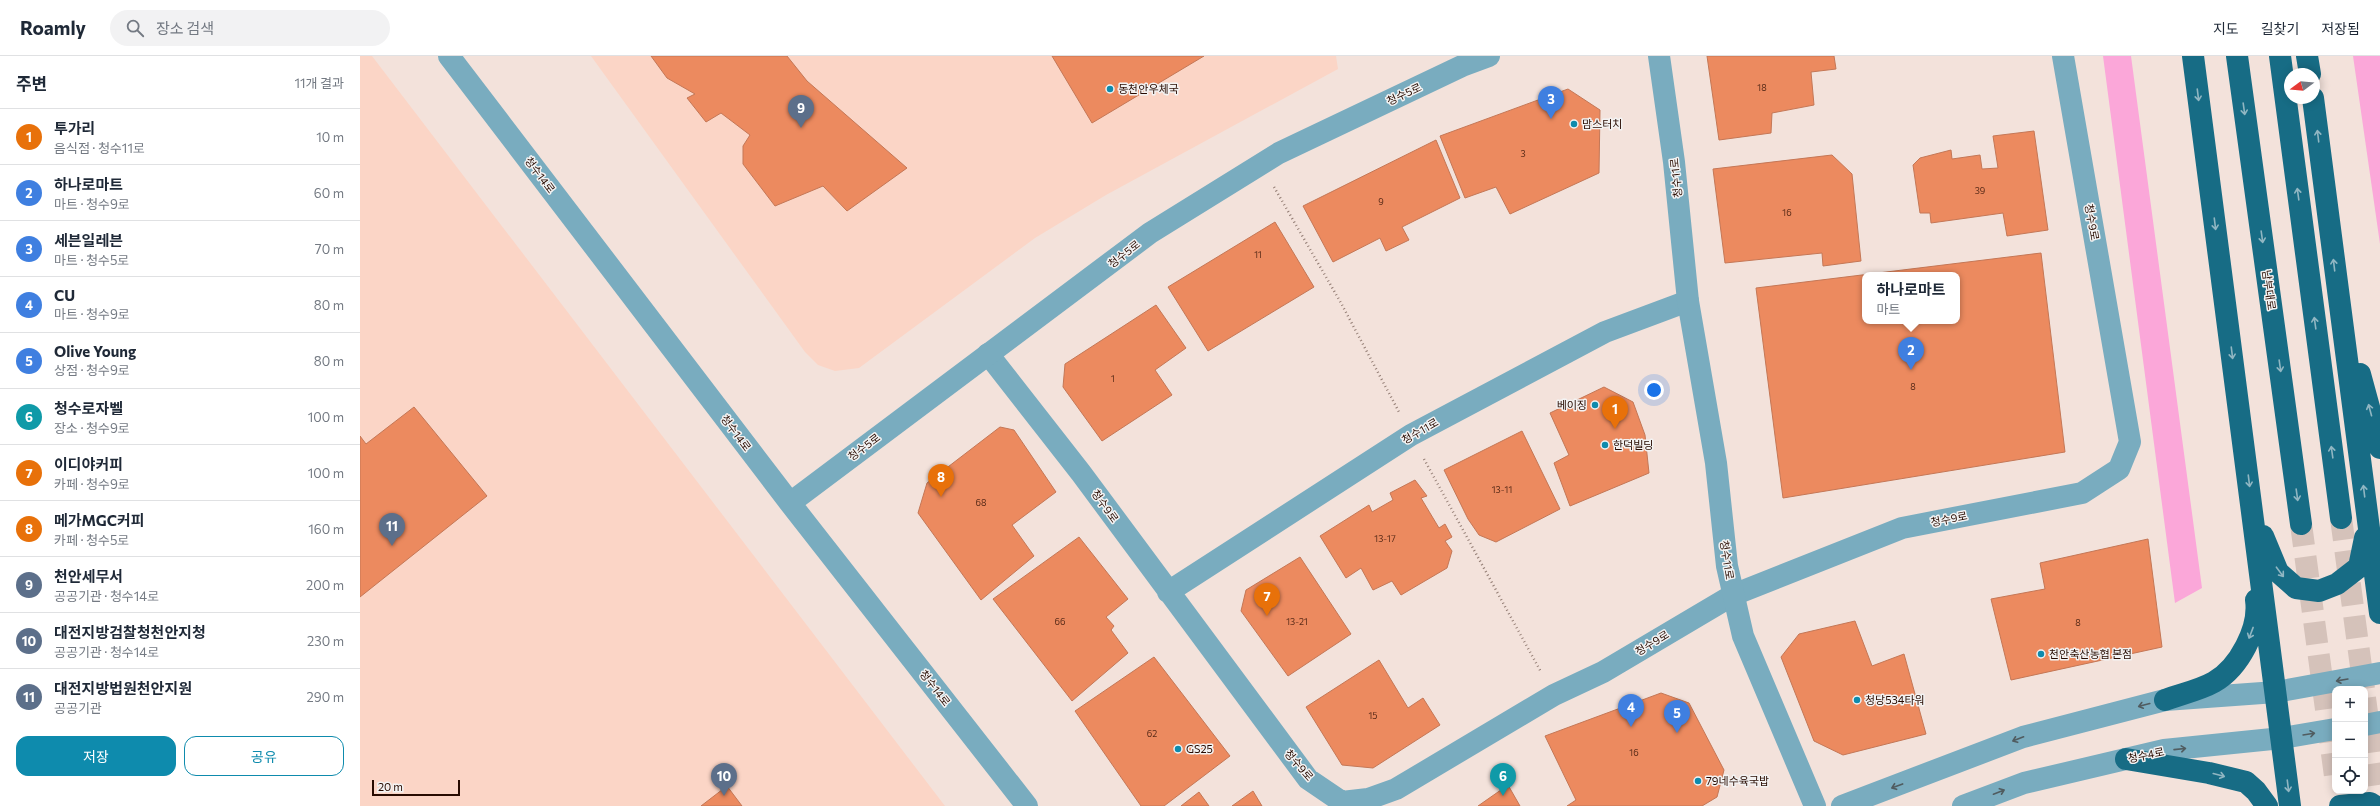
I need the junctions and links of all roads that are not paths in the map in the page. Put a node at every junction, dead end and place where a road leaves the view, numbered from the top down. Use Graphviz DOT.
graph roads {
  1 [pos="449,56"];
  2 [pos="1489,56"];
  3 [pos="1660,56"];
  4 [pos="2063,56"];
  5 [pos="2193,56"];
  6 [pos="2237,56"];
  7 [pos="2280,56"];
  8 [pos="2307,56"];
  9 [pos="2309,68"];
  10 [pos="2314,104"];
  11 [pos="2338,291"];
  12 [pos="1688,301"];
  13 [pos="988,354"];
  14 [pos="2380,448"];
  15 [pos="790,503"];
  16 [pos="2252,511"];
  17 [pos="2341,518"];
  18 [pos="2368,521"];
  19 [pos="2301,524"];
  20 [pos="1168,592"];
  21 [pos="1733,595"];
  22 [pos="2380,613"];
  23 [pos="2380,673"];
  24 [pos="2276,692"];
  25 [pos="2165,700"];
  26 [pos="2380,722"];
  27 [pos="2368,724"];
  28 [pos="2332,730"];
  29 [pos="2282,738"];
  30 [pos="2126,759"];
  31 [pos="1027,806"];
  32 [pos="1815,806"];
  33 [pos="1842,806"];
  34 [pos="1963,806"];
  35 [pos="2267,806"];
  36 [pos="2290,806"];
  37 [pos="2340,806"];
  38 [pos="2375,806"];
  1 -- 15 [label="street, 청수14로"];
  2 -- 13 [label="street, 청수5로"];
  3 -- 12 [label="street, 청수11로"];
  4 -- 21 [label="street, 청수9로"];
  5 -- 16 [label="highway, one-way"];
  6 -- 19 [label="highway, 남부대로, one-way"];
  17 -- 7 [label="highway, one-way"];
  8 -- 9 [label="highway"];
  11 -- 10 [label="highway, one-way"];
  14 -- 11 [label="highway, one-way"];
  18 -- 11 [label="highway, one-way"];
  12 -- 20 [label="street, 청수11로"];
  12 -- 21 [label="street, 청수11로"];
  13 -- 15 [label="street, 청수5로"];
  13 -- 20 [label="street, 청수9로"];
  15 -- 31 [label="street, 청수14로"];
  16 -- 18 [label="highway, one-way"];
  16 -- 24 [label="highway"];
  16 -- 25 [label="highway, one-way"];
  18 -- 22 [label="highway"];
  20 -- 21 [label="street, 청수9로"];
  21 -- 32 [label="street, 청수11로"];
  23 -- 24 [label="street, one-way"];
  24 -- 25 [label="street"];
  24 -- 29 [label="highway"];
  25 -- 33 [label="street, one-way"];
  26 -- 27 [label="street"];
  29 -- 28 [label="street, 청수4로, one-way"];
  30 -- 29 [label="street, 청수4로, one-way"];
  29 -- 36 [label="highway, one-way"];
  34 -- 30 [label="street, 청수4로, one-way"];
  30 -- 35 [label="highway, one-way"];
  37 -- 38 [label="highway"];
}
